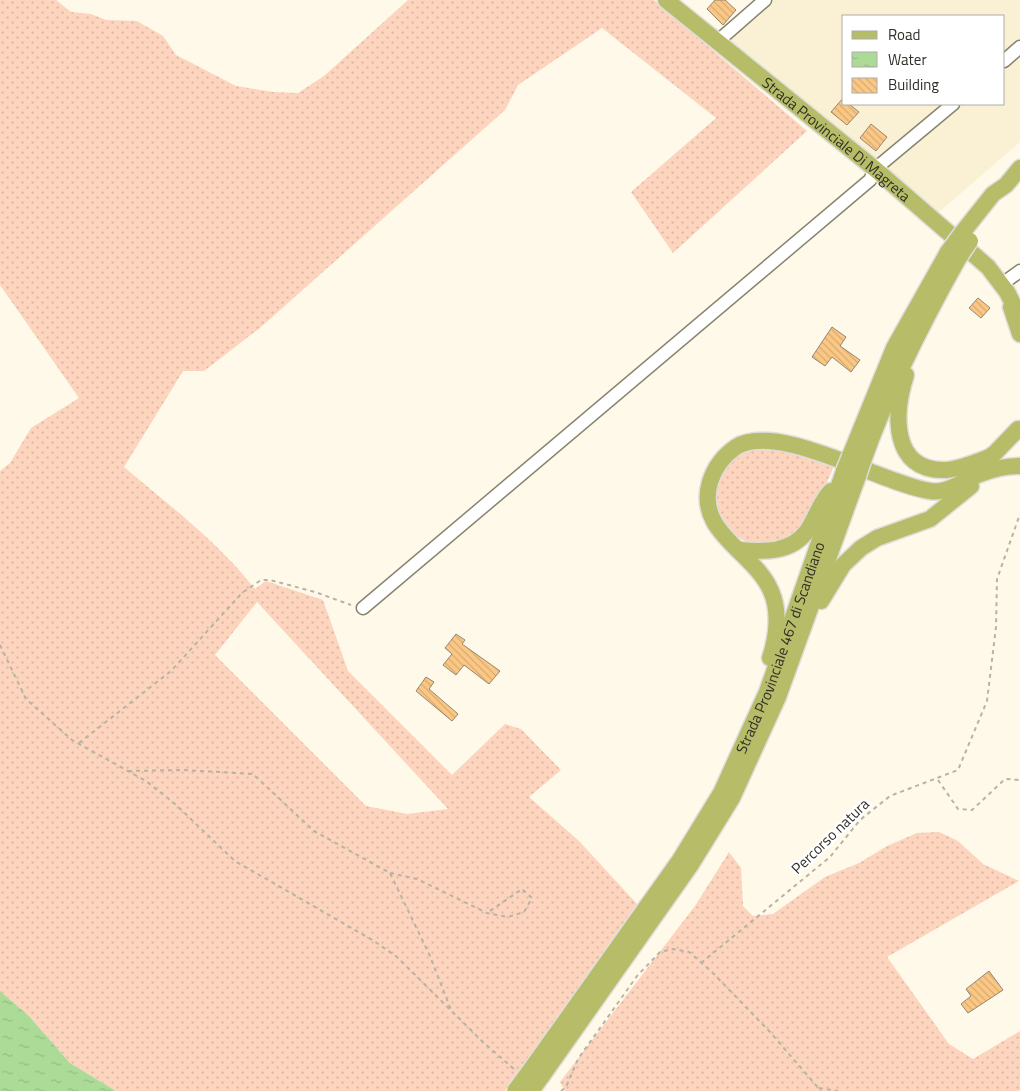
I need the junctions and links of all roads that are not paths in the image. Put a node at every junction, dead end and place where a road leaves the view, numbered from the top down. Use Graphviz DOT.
graph roads {
  1 [pos="666,0"];
  2 [pos="765,0"];
  3 [pos="718,41"];
  4 [pos="1020,47"];
  5 [pos="1005,59"];
  6 [pos="952,105"];
  7 [pos="1020,168"];
  8 [pos="875,169"];
  9 [pos="953,256"];
  10 [pos="1020,271"];
  11 [pos="1002,284"];
  12 [pos="1020,317"];
  13 [pos="1020,334"];
  14 [pos="914,338"];
  15 [pos="1019,426"];
  16 [pos="1020,449"];
  17 [pos="987,458"];
  18 [pos="1020,466"];
  19 [pos="1003,467"];
  20 [pos="851,469"];
  21 [pos="910,486"];
  22 [pos="740,550"];
  23 [pos="363,608"];
  24 [pos="803,631"];
  25 [pos="760,708"];
  26 [pos="531,1072"];
  27 [pos="515,1091"];
  28 [pos="531,1091"];
  1 -- 3 [label="main road, Strada Provinciale Di Magreta"];
  2 -- 3 [label="street"];
  3 -- 8 [label="main road, Strada Provinciale Di Magreta"];
  4 -- 5 [label="street"];
  6 -- 8 [label="street"];
  7 -- 9 [label="main road, Strada Provinciale 467 di Scandiano, bridge"];
  8 -- 11 [label="main road, Strada Provinciale Di Magreta"];
  8 -- 23 [label="street"];
  9 -- 14 [label="main road, Strada Provinciale 467 di Scandiano"];
  9 -- 20 [label="main road, Strada Provinciale 467 di Scandiano"];
  10 -- 11 [label="street"];
  11 -- 12 [label="main road"];
  11 -- 13 [label="main road"];
  14 -- 17 [label="main road"];
  14 -- 20 [label="main road, Strada Provinciale 467 di Scandiano"];
  15 -- 16 [label="main road"];
  15 -- 17 [label="main road"];
  17 -- 21 [label="main road"];
  18 -- 19 [label="main road"];
  19 -- 21 [label="main road"];
  19 -- 24 [label="main road"];
  20 -- 22 [label="main road"];
  20 -- 24 [label="main road, Strada Provinciale 467 di Scandiano"];
  20 -- 25 [label="main road, Strada Provinciale 467 di Scandiano"];
  21 -- 22 [label="main road"];
  22 -- 25 [label="main road"];
  24 -- 26 [label="main road, Strada Provinciale 467 di Scandiano"];
  25 -- 26 [label="main road, Strada Provinciale 467 di Scandiano"];
  26 -- 27 [label="main road, Strada Provinciale 467 di Scandiano, bridge"];
  26 -- 28 [label="main road, Strada Provinciale 467 di Scandiano, bridge"];
}
